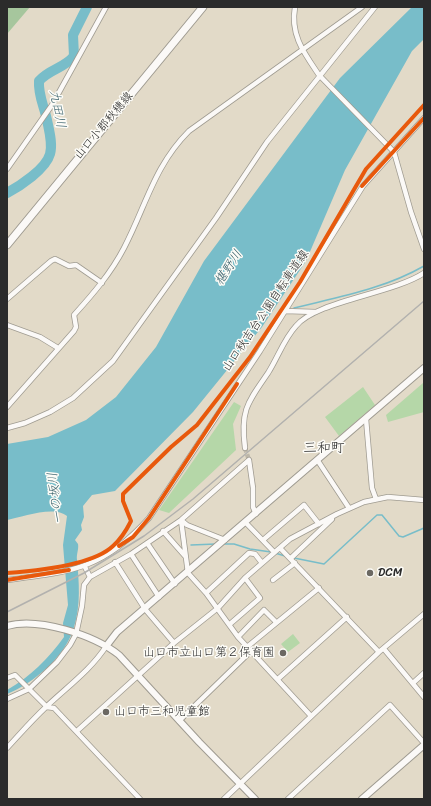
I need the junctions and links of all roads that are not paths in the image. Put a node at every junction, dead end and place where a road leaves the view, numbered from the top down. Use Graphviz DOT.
graph roads {
  1 [pos="106,7"];
  2 [pos="203,7"];
  3 [pos="295,7"];
  4 [pos="362,7"];
  5 [pos="375,7"];
  6 [pos="301,49"];
  7 [pos="319,75"];
  8 [pos="424,118"];
  9 [pos="393,150"];
  10 [pos="7,169"];
  11 [pos="7,245"];
  12 [pos="424,249"];
  13 [pos="424,273"];
  14 [pos="102,283"];
  15 [pos="7,299"];
  16 [pos="285,311"];
  17 [pos="316,312"];
  18 [pos="7,325"];
  19 [pos="58,348"];
  20 [pos="424,368"];
  21 [pos="7,407"];
  22 [pos="366,418"];
  23 [pos="7,428"];
  24 [pos="245,448"];
  25 [pos="318,461"];
  26 [pos="376,499"];
  27 [pos="424,500"];
  28 [pos="349,508"];
  29 [pos="256,514"];
  30 [pos="337,514"];
  31 [pos="181,520"];
  32 [pos="246,523"];
  33 [pos="319,524"];
  34 [pos="163,531"];
  35 [pos="226,540"];
  36 [pos="262,540"];
  37 [pos="147,542"];
  38 [pos="280,548"];
  39 [pos="274,552"];
  40 [pos="131,554"];
  41 [pos="185,556"];
  42 [pos="291,558"];
  43 [pos="115,562"];
  44 [pos="262,562"];
  45 [pos="295,563"];
  46 [pos="83,567"];
  47 [pos="188,573"];
  48 [pos="90,577"];
  49 [pos="245,578"];
  50 [pos="7,580"];
  51 [pos="273,580"];
  52 [pos="175,584"];
  53 [pos="319,588"];
  54 [pos="206,593"];
  55 [pos="159,597"];
  56 [pos="218,608"];
  57 [pos="145,609"];
  58 [pos="424,614"];
  59 [pos="347,617"];
  60 [pos="276,622"];
  61 [pos="230,624"];
  62 [pos="7,626"];
  63 [pos="75,634"];
  64 [pos="238,637"];
  65 [pos="174,643"];
  66 [pos="107,645"];
  67 [pos="247,647"];
  68 [pos="384,649"];
  69 [pos="251,651"];
  70 [pos="379,652"];
  71 [pos="424,673"];
  72 [pos="138,676"];
  73 [pos="7,678"];
  74 [pos="278,679"];
  75 [pos="413,683"];
  76 [pos="28,688"];
  77 [pos="424,697"];
  78 [pos="7,699"];
  79 [pos="47,707"];
  80 [pos="311,716"];
  81 [pos="179,721"];
  82 [pos="77,731"];
  83 [pos="424,744"];
  84 [pos="7,748"];
  85 [pos="240,783"];
  86 [pos="140,799"];
  87 [pos="224,799"];
  88 [pos="255,799"];
  89 [pos="288,799"];
  90 [pos="362,799"];
  1 -- 10 [label="street"];
  2 -- 11 [label="main road, 山口小郡秋穂線"];
  3 -- 6 [label="street"];
  4 -- 6 [label="street"];
  5 -- 7 [label="street"];
  6 -- 7 [label="street"];
  6 -- 14 [label="street"];
  7 -- 9 [label="street"];
  7 -- 23 [label="street"];
  8 -- 9 [label="street"];
  9 -- 12 [label="street"];
  9 -- 16 [label="street"];
  13 -- 17 [label="street"];
  14 -- 15 [label="street"];
  14 -- 19 [label="street"];
  16 -- 17 [label="street"];
  16 -- 46 [label="street"];
  17 -- 24 [label="street"];
  18 -- 19 [label="street"];
  19 -- 21 [label="street"];
  20 -- 22 [label="street"];
  22 -- 25 [label="street"];
  22 -- 26 [label="street"];
  25 -- 28 [label="street"];
  25 -- 29 [label="street"];
  26 -- 27 [label="street"];
  26 -- 28 [label="street"];
  28 -- 30 [label="street"];
  29 -- 31 [label="street"];
  29 -- 32 [label="street"];
  30 -- 33 [label="street"];
  30 -- 42 [label="street"];
  31 -- 34 [label="street"];
  31 -- 35 [label="street"];
  31 -- 41 [label="street"];
  32 -- 35 [label="street"];
  32 -- 36 [label="street"];
  33 -- 36 [label="street"];
  33 -- 38 [label="street"];
  34 -- 37 [label="street"];
  34 -- 41 [label="street"];
  35 -- 47 [label="street"];
  36 -- 39 [label="street"];
  37 -- 40 [label="street"];
  37 -- 52 [label="street"];
  38 -- 39 [label="street"];
  38 -- 42 [label="street"];
  39 -- 44 [label="street"];
  40 -- 43 [label="street"];
  40 -- 55 [label="street"];
  41 -- 47 [label="street"];
  42 -- 45 [label="street"];
  43 -- 48 [label="street"];
  43 -- 57 [label="street"];
  44 -- 49 [label="street"];
  44 -- 54 [label="street"];
  45 -- 51 [label="street"];
  45 -- 53 [label="street"];
  46 -- 48 [label="street"];
  46 -- 50 [label="street"];
  47 -- 52 [label="street"];
  47 -- 54 [label="street"];
  48 -- 63 [label="street"];
  49 -- 56 [label="street"];
  49 -- 61 [label="street"];
  52 -- 55 [label="street"];
  53 -- 59 [label="street"];
  53 -- 60 [label="street"];
  54 -- 56 [label="street"];
  55 -- 57 [label="street"];
  56 -- 61 [label="street"];
  56 -- 65 [label="street"];
  57 -- 65 [label="street"];
  57 -- 66 [label="street"];
  58 -- 68 [label="street"];
  59 -- 70 [label="street"];
  59 -- 74 [label="street"];
  60 -- 64 [label="street"];
  60 -- 67 [label="street"];
  61 -- 64 [label="street"];
  62 -- 63 [label="street"];
  63 -- 66 [label="street"];
  63 -- 76 [label="street"];
  64 -- 67 [label="street"];
  65 -- 72 [label="street"];
  66 -- 72 [label="street"];
  66 -- 79 [label="street"];
  67 -- 69 [label="street"];
  68 -- 70 [label="street"];
  68 -- 75 [label="street"];
  69 -- 74 [label="street"];
  69 -- 81 [label="street"];
  70 -- 80 [label="street"];
  71 -- 75 [label="street"];
  72 -- 81 [label="street"];
  72 -- 82 [label="street"];
  73 -- 76 [label="street"];
  74 -- 80 [label="street"];
  75 -- 77 [label="street"];
  76 -- 78 [label="street"];
  76 -- 79 [label="street"];
  79 -- 82 [label="street"];
  79 -- 84 [label="street"];
  80 -- 85 [label="street"];
  81 -- 85 [label="street"];
  82 -- 86 [label="street"];
  83 -- 89 [label="street"];
  83 -- 90 [label="street"];
  85 -- 87 [label="street"];
  85 -- 88 [label="street"];
}
